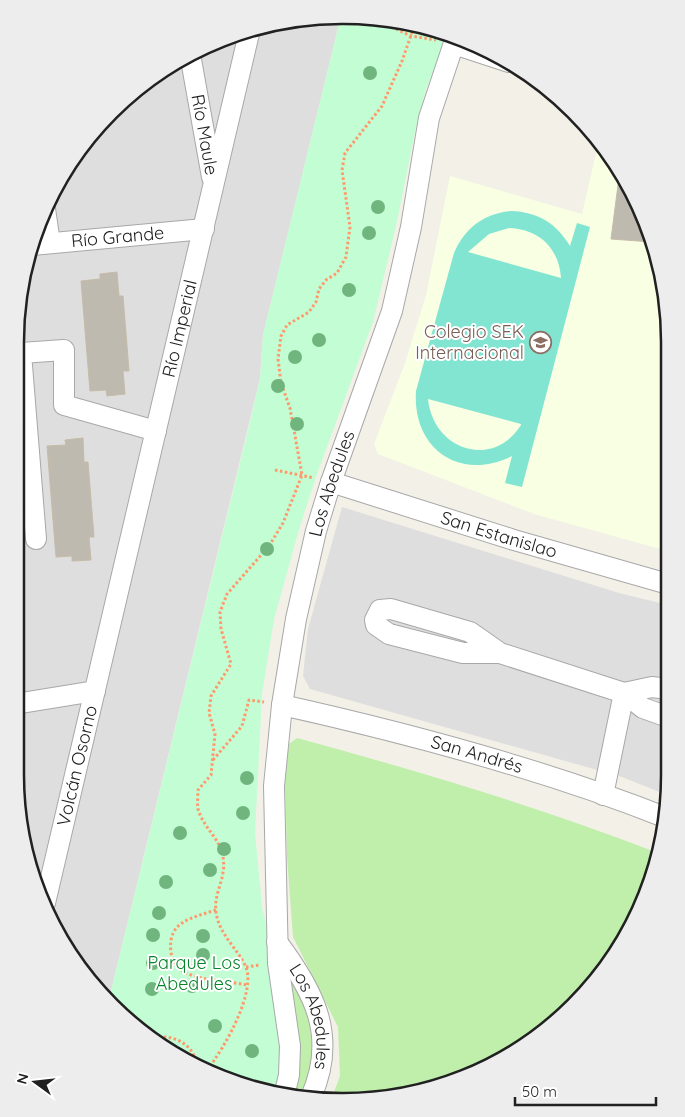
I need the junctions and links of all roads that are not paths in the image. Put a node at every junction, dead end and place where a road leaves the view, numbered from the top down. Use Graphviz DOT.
graph roads {
  1 [pos="248,39"];
  2 [pos="454,44"];
  3 [pos="191,62"];
  4 [pos="213,186"];
  5 [pos="204,229"];
  6 [pos="41,244"];
  7 [pos="24,353"];
  8 [pos="24,380"];
  9 [pos="156,432"];
  10 [pos="331,482"];
  11 [pos="36,539"];
  12 [pos="661,580"];
  13 [pos="110,628"];
  14 [pos="500,653"];
  15 [pos="661,688"];
  16 [pos="95,691"];
  17 [pos="624,693"];
  18 [pos="24,703"];
  19 [pos="282,705"];
  20 [pos="661,714"];
  21 [pos="603,795"];
  22 [pos="659,815"];
  23 [pos="47,894"];
  24 [pos="276,942"];
  25 [pos="286,1088"];
  26 [pos="313,1092"];
  1 -- 4 [label="street, Río Imperial"];
  2 -- 10 [label="street, Los Abedules"];
  3 -- 4 [label="street, Río Maule"];
  4 -- 5 [label="street, Río Imperial"];
  5 -- 6 [label="street, Río Grande"];
  5 -- 9 [label="street, Río Imperial"];
  7 -- 9 [label="street"];
  8 -- 11 [label="street"];
  9 -- 13 [label="street, Río Imperial"];
  10 -- 12 [label="street, San Estanislao"];
  10 -- 19 [label="street, Los Abedules"];
  13 -- 16 [label="street, Volcán Osorno"];
  14 -- 14 [label="street"];
  14 -- 17 [label="street"];
  15 -- 17 [label="street"];
  16 -- 18 [label="street"];
  16 -- 23 [label="street, Volcán Osorno"];
  17 -- 20 [label="street"];
  17 -- 21 [label="street"];
  19 -- 21 [label="street, San Andrés"];
  19 -- 24 [label="street, Los Abedules"];
  21 -- 22 [label="street, San Andrés"];
  24 -- 25 [label="street, Los Abedules"];
  24 -- 26 [label="street, Los Abedules"];
}
